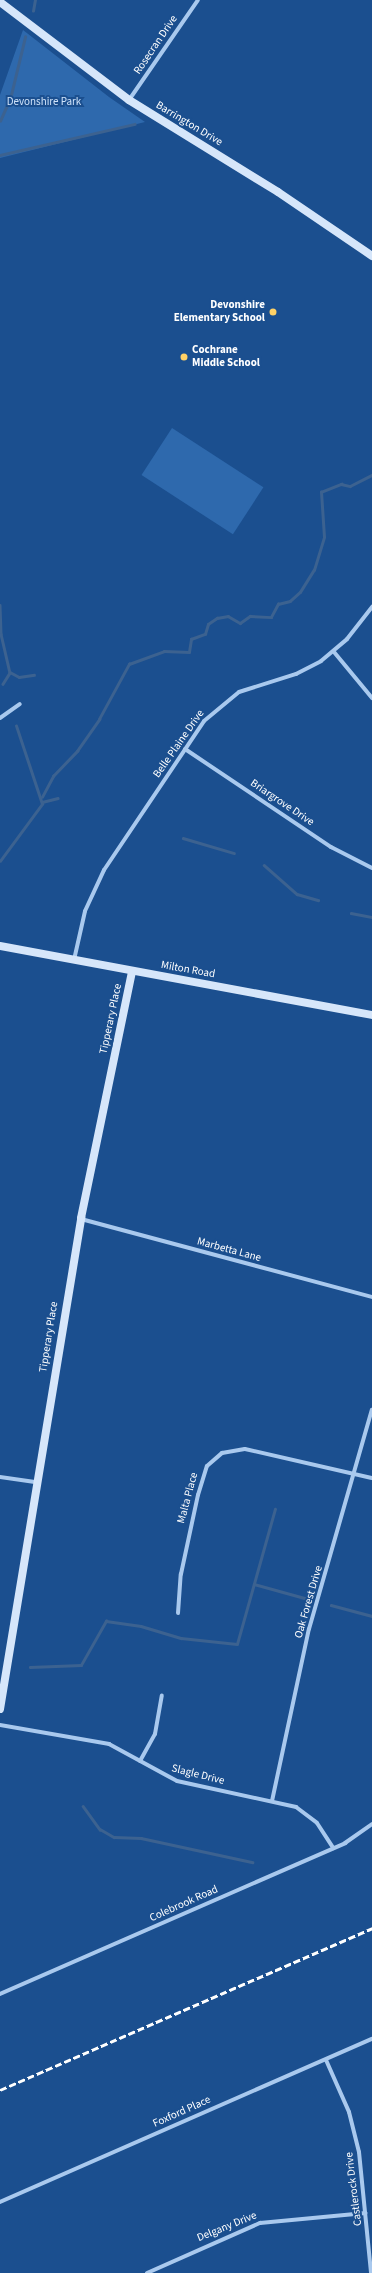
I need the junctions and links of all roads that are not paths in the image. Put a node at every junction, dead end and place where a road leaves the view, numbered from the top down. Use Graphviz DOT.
graph roads {
  1 [pos="198,0"];
  2 [pos="0,2"];
  3 [pos="130,100"];
  4 [pos="372,256"];
  5 [pos="372,607"];
  6 [pos="334,652"];
  7 [pos="372,698"];
  8 [pos="20,704"];
  9 [pos="0,718"];
  10 [pos="185,749"];
  11 [pos="372,868"];
  12 [pos="0,946"];
  13 [pos="74,960"];
  14 [pos="132,970"];
  15 [pos="372,1015"];
  16 [pos="81,1218"];
  17 [pos="372,1298"];
  18 [pos="372,1410"];
  19 [pos="356,1475"];
  20 [pos="0,1477"];
  21 [pos="372,1478"];
  22 [pos="37,1482"];
  23 [pos="178,1613"];
  24 [pos="162,1696"];
  25 [pos="0,1709"];
  26 [pos="0,1725"];
  27 [pos="140,1761"];
  28 [pos="272,1801"];
  29 [pos="372,1824"];
  30 [pos="333,1848"];
  31 [pos="0,1994"];
  32 [pos="372,2039"];
  33 [pos="326,2060"];
  34 [pos="0,2202"];
  35 [pos="366,2213"];
  36 [pos="147,2273"];
  37 [pos="371,2273"];
  1 -- 3 [label="street, Rosecran Drive"];
  2 -- 3 [label="street, Barrington Drive"];
  3 -- 4 [label="street, Barrington Drive"];
  5 -- 6 [label="street, Belle Plaine Drive"];
  6 -- 7 [label="street"];
  6 -- 10 [label="street, Belle Plaine Drive"];
  8 -- 9 [label="street"];
  10 -- 11 [label="street, Briargrove Drive"];
  10 -- 13 [label="street, Belle Plaine Drive"];
  12 -- 13 [label="street, Milton Road"];
  13 -- 14 [label="street, Milton Road"];
  14 -- 15 [label="street, Milton Road"];
  14 -- 16 [label="street, Tipperary Place"];
  16 -- 17 [label="street, Marbetta Lane"];
  16 -- 22 [label="street, Tipperary Place"];
  18 -- 19 [label="street, Oak Forest Drive"];
  19 -- 21 [label="street, Malta Place"];
  19 -- 23 [label="street, Malta Place"];
  19 -- 28 [label="street, Oak Forest Drive"];
  20 -- 22 [label="street"];
  22 -- 25 [label="street, Tipperary Place"];
  24 -- 27 [label="street"];
  26 -- 27 [label="street, Slagle Drive"];
  27 -- 28 [label="street, Slagle Drive"];
  28 -- 30 [label="street, Slagle Drive"];
  29 -- 30 [label="street, Colebrook Road"];
  30 -- 31 [label="street, Colebrook Road"];
  32 -- 33 [label="street, Foxford Place"];
  33 -- 34 [label="street, Foxford Place"];
  33 -- 35 [label="street, Castlerock Drive"];
  35 -- 36 [label="street, Delgany Drive"];
  35 -- 37 [label="street, Castlerock Drive"];
}
